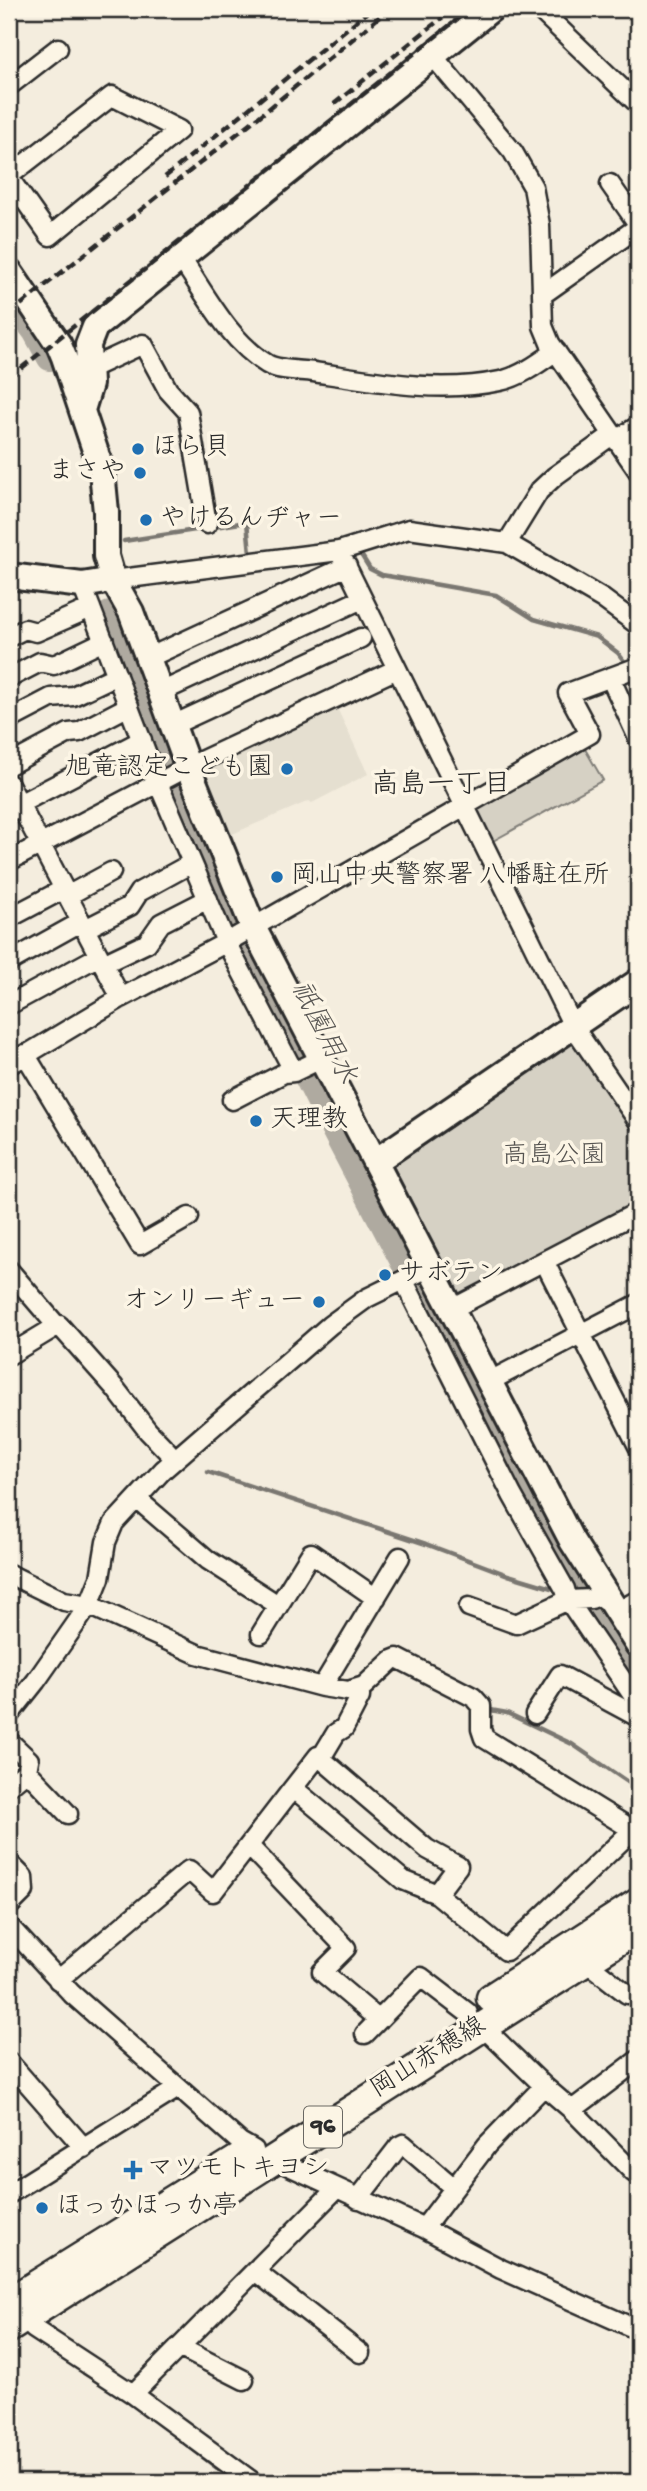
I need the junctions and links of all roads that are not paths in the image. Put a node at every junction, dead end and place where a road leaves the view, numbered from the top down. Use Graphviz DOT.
graph roads {
  1 [pos="491,9"];
  2 [pos="539,9"];
  3 [pos="58,48"];
  4 [pos="433,56"];
  5 [pos="9,86"];
  6 [pos="638,104"];
  7 [pos="9,177"];
  8 [pos="610,184"];
  9 [pos="638,225"];
  10 [pos="180,257"];
  11 [pos="9,271"];
  12 [pos="542,295"];
  13 [pos="556,351"];
  14 [pos="89,369"];
  15 [pos="82,410"];
  16 [pos="638,426"];
  17 [pos="614,438"];
  18 [pos="638,471"];
  19 [pos="207,524"];
  20 [pos="507,543"];
  21 [pos="343,559"];
  22 [pos="9,576"];
  23 [pos="113,580"];
  24 [pos="82,584"];
  25 [pos="362,599"];
  26 [pos="91,608"];
  27 [pos="638,625"];
  28 [pos="9,637"];
  29 [pos="361,638"];
  30 [pos="104,641"];
  31 [pos="148,658"];
  32 [pos="397,669"];
  33 [pos="627,671"];
  34 [pos="117,675"];
  35 [pos="9,678"];
  36 [pos="161,692"];
  37 [pos="129,706"];
  38 [pos="9,720"];
  39 [pos="173,726"];
  40 [pos="638,738"];
  41 [pos="142,740"];
  42 [pos="9,765"];
  43 [pos="172,775"];
  44 [pos="9,784"];
  45 [pos="14,808"];
  46 [pos="464,808"];
  47 [pos="40,845"];
  48 [pos="9,861"];
  49 [pos="192,863"];
  50 [pos="111,872"];
  51 [pos="65,892"];
  52 [pos="208,899"];
  53 [pos="9,918"];
  54 [pos="83,926"];
  55 [pos="250,929"];
  56 [pos="227,941"];
  57 [pos="101,960"];
  58 [pos="9,962"];
  59 [pos="638,982"];
  60 [pos="121,998"];
  61 [pos="9,1004"];
  62 [pos="573,1026"];
  63 [pos="25,1054"];
  64 [pos="9,1065"];
  65 [pos="305,1067"];
  66 [pos="232,1100"];
  67 [pos="638,1121"];
  68 [pos="376,1161"];
  69 [pos="638,1212"];
  70 [pos="189,1217"];
  71 [pos="544,1261"];
  72 [pos="9,1270"];
  73 [pos="415,1275"];
  74 [pos="638,1304"];
  75 [pos="452,1309"];
  76 [pos="57,1326"];
  77 [pos="580,1333"];
  78 [pos="9,1354"];
  79 [pos="490,1381"];
  80 [pos="638,1446"];
  81 [pos="175,1458"];
  82 [pos="524,1488"];
  83 [pos="137,1499"];
  84 [pos="400,1557"];
  85 [pos="9,1574"];
  86 [pos="376,1598"];
  87 [pos="591,1598"];
  88 [pos="89,1605"];
  89 [pos="278,1605"];
  90 [pos="469,1607"];
  91 [pos="261,1634"];
  92 [pos="638,1644"];
  93 [pos="322,1687"];
  94 [pos="360,1693"];
  95 [pos="638,1703"];
  96 [pos="535,1714"];
  97 [pos="9,1715"];
  98 [pos="638,1717"];
  99 [pos="9,1741"];
  100 [pos="321,1758"];
  101 [pos="27,1771"];
  102 [pos="9,1787"];
  103 [pos="293,1788"];
  104 [pos="68,1814"];
  105 [pos="635,1827"];
  106 [pos="249,1846"];
  107 [pos="9,1863"];
  108 [pos="437,1894"];
  109 [pos="638,1903"];
  110 [pos="9,1906"];
  111 [pos="9,1926"];
  112 [pos="638,1928"];
  113 [pos="585,1961"];
  114 [pos="58,1980"];
  115 [pos="627,1994"];
  116 [pos="379,2020"];
  117 [pos="475,2020"];
  118 [pos="365,2034"];
  119 [pos="638,2060"];
  120 [pos="9,2063"];
  121 [pos="544,2086"];
  122 [pos="178,2088"];
  123 [pos="572,2110"];
  124 [pos="83,2148"];
  125 [pos="264,2154"];
  126 [pos="637,2174"];
  127 [pos="454,2188"];
  128 [pos="336,2189"];
  129 [pos="9,2194"];
  130 [pos="358,2199"];
  131 [pos="424,2228"];
  132 [pos="255,2271"];
  133 [pos="12,2313"];
  134 [pos="638,2330"];
  135 [pos="179,2347"];
  136 [pos="360,2353"];
  137 [pos="244,2380"];
  138 [pos="133,2394"];
  139 [pos="253,2482"];
  1 -- 4 [label="street"];
  2 -- 6 [label="street"];
  3 -- 5 [label="street"];
  4 -- 10 [label="street"];
  4 -- 12 [label="street"];
  7 -- 7 [label="street"];
  8 -- 9 [label="street"];
  9 -- 12 [label="street"];
  10 -- 13 [label="street"];
  10 -- 14 [label="street"];
  11 -- 15 [label="street"];
  12 -- 13 [label="street"];
  13 -- 17 [label="street"];
  14 -- 15 [label="street"];
  14 -- 19 [label="street"];
  15 -- 23 [label="street"];
  16 -- 17 [label="street"];
  17 -- 18 [label="street"];
  17 -- 20 [label="street"];
  20 -- 21 [label="street"];
  20 -- 27 [label="street"];
  21 -- 23 [label="street"];
  21 -- 25 [label="street"];
  21 -- 31 [label="street"];
  22 -- 24 [label="street"];
  23 -- 24 [label="street"];
  23 -- 31 [label="street"];
  24 -- 26 [label="street"];
  25 -- 32 [label="street"];
  25 -- 36 [label="street"];
  26 -- 28 [label="street"];
  26 -- 30 [label="street"];
  29 -- 39 [label="street"];
  30 -- 34 [label="street"];
  30 -- 35 [label="street"];
  31 -- 36 [label="street"];
  32 -- 43 [label="street"];
  32 -- 46 [label="street"];
  33 -- 40 [label="street"];
  33 -- 46 [label="street"];
  34 -- 37 [label="street"];
  34 -- 38 [label="street"];
  36 -- 39 [label="street"];
  37 -- 41 [label="street"];
  37 -- 42 [label="street"];
  39 -- 43 [label="street"];
  41 -- 43 [label="street"];
  41 -- 45 [label="street"];
  43 -- 47 [label="street"];
  43 -- 49 [label="street"];
  43 -- 55 [label="street"];
  44 -- 45 [label="street"];
  45 -- 47 [label="street"];
  46 -- 55 [label="street"];
  46 -- 62 [label="street"];
  47 -- 48 [label="street"];
  47 -- 51 [label="street"];
  49 -- 52 [label="street"];
  49 -- 54 [label="street"];
  50 -- 51 [label="street"];
  51 -- 53 [label="street"];
  51 -- 54 [label="street"];
  52 -- 56 [label="street"];
  52 -- 57 [label="street"];
  54 -- 57 [label="street"];
  54 -- 58 [label="street"];
  55 -- 56 [label="street"];
  55 -- 65 [label="street"];
  56 -- 60 [label="street"];
  56 -- 65 [label="street"];
  57 -- 60 [label="street"];
  57 -- 61 [label="street"];
  59 -- 62 [label="street"];
  60 -- 63 [label="street"];
  62 -- 67 [label="street"];
  62 -- 68 [label="street"];
  63 -- 64 [label="street"];
  63 -- 70 [label="street"];
  65 -- 66 [label="street"];
  65 -- 68 [label="street"];
  68 -- 73 [label="street"];
  69 -- 71 [label="street"];
  71 -- 75 [label="street"];
  71 -- 77 [label="street"];
  72 -- 76 [label="street"];
  73 -- 75 [label="street"];
  73 -- 81 [label="street"];
  73 -- 82 [label="street"];
  74 -- 77 [label="street"];
  75 -- 79 [label="street"];
  76 -- 78 [label="street"];
  76 -- 81 [label="street"];
  77 -- 79 [label="street"];
  77 -- 80 [label="street"];
  79 -- 82 [label="street"];
  81 -- 83 [label="street"];
  82 -- 87 [label="street"];
  82 -- 87 [label="street"];
  83 -- 88 [label="street"];
  83 -- 89 [label="street"];
  84 -- 86 [label="street"];
  85 -- 88 [label="street"];
  86 -- 89 [label="street"];
  86 -- 93 [label="street"];
  87 -- 90 [label="street"];
  87 -- 92 [label="street"];
  87 -- 95 [label="street"];
  88 -- 93 [label="street"];
  88 -- 97 [label="street"];
  89 -- 91 [label="street"];
  93 -- 94 [label="street"];
  94 -- 100 [label="street"];
  94 -- 105 [label="street"];
  96 -- 98 [label="street"];
  99 -- 101 [label="street"];
  100 -- 103 [label="street"];
  100 -- 108 [label="street"];
  101 -- 102 [label="street"];
  101 -- 104 [label="street"];
  103 -- 106 [label="street"];
  103 -- 108 [label="street"];
  105 -- 108 [label="street"];
  106 -- 114 [label="street"];
  106 -- 116 [label="street"];
  107 -- 110 [label="street"];
  109 -- 117 [label="main road, 岡山赤穂線 / 96"];
  111 -- 114 [label="street"];
  112 -- 113 [label="main road, 岡山赤穂線 / 96"];
  113 -- 115 [label="street"];
  113 -- 117 [label="main road, 岡山赤穂線 / 96"];
  114 -- 122 [label="street"];
  116 -- 117 [label="street"];
  116 -- 118 [label="street"];
  117 -- 121 [label="street"];
  117 -- 125 [label="main road, 岡山赤穂線 / 96"];
  119 -- 123 [label="street"];
  120 -- 124 [label="street"];
  121 -- 123 [label="street"];
  121 -- 127 [label="street"];
  122 -- 124 [label="street"];
  122 -- 125 [label="street"];
  123 -- 126 [label="street"];
  124 -- 129 [label="street"];
  125 -- 128 [label="street"];
  125 -- 133 [label="main road, 岡山赤穂線 / 96"];
  127 -- 130 [label="street"];
  127 -- 131 [label="street"];
  128 -- 130 [label="street"];
  128 -- 132 [label="street"];
  130 -- 131 [label="street"];
  131 -- 134 [label="street"];
  132 -- 135 [label="street"];
  132 -- 136 [label="street"];
  133 -- 138 [label="street"];
  135 -- 137 [label="street"];
  135 -- 138 [label="street"];
  138 -- 139 [label="street"];
}
